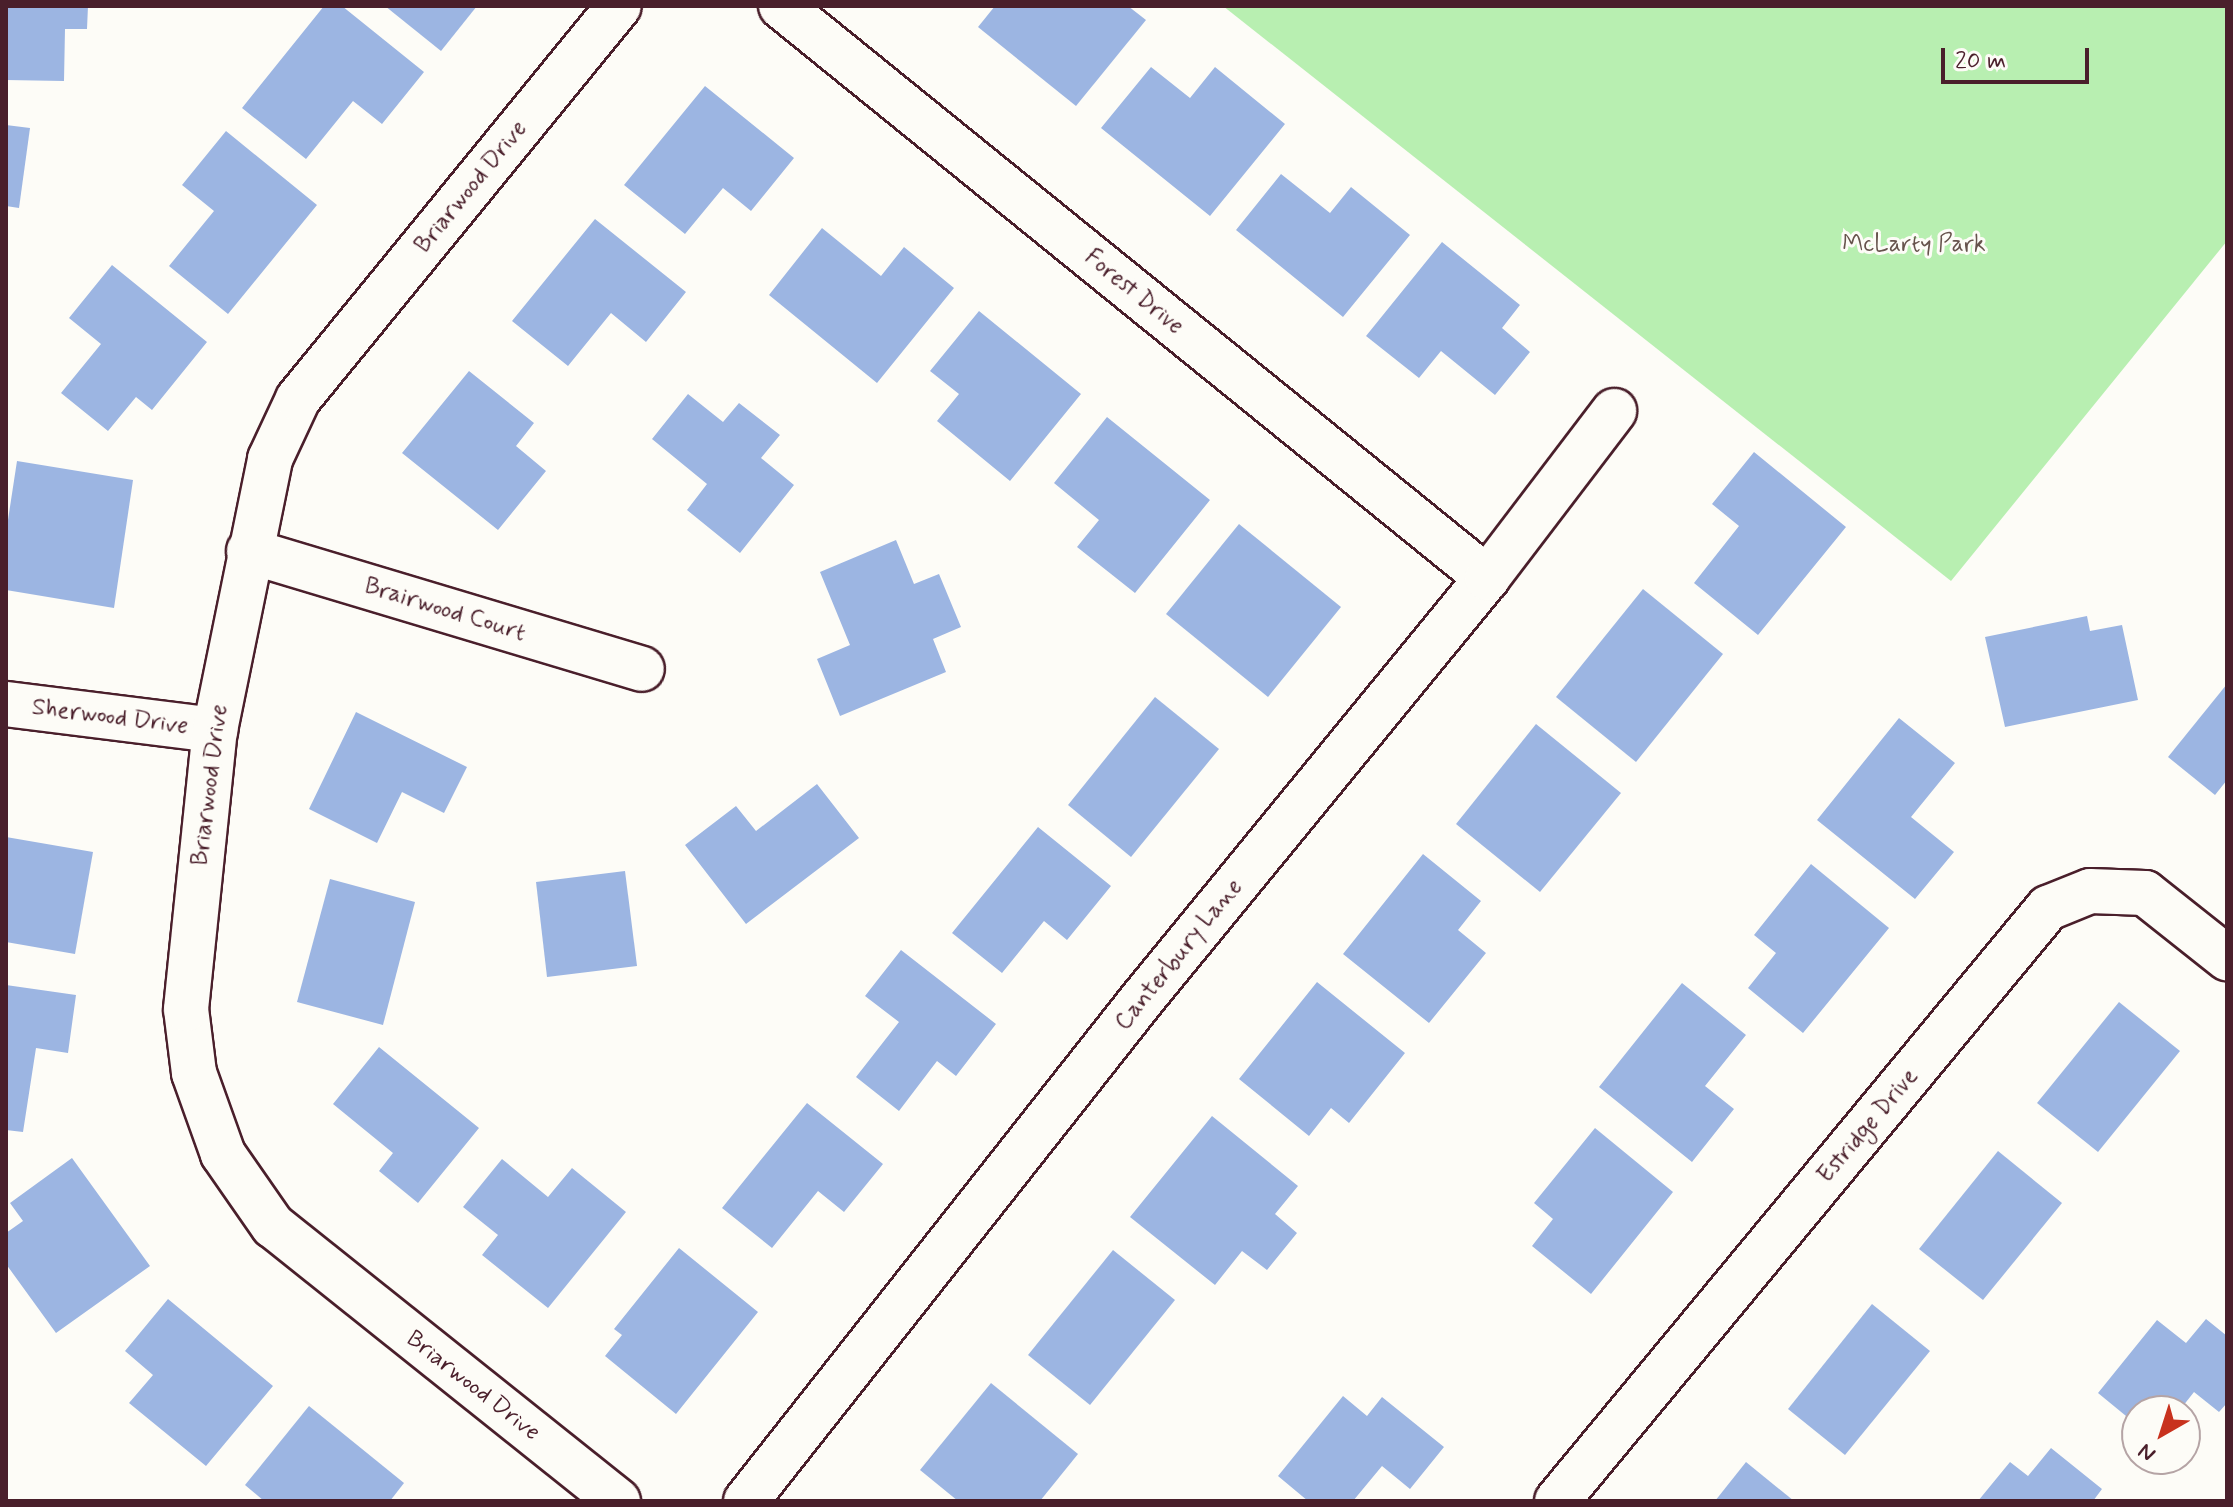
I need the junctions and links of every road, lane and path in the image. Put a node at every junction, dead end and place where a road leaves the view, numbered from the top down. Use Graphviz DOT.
graph roads {
  1 [pos="619,6"];
  2 [pos="781,6"];
  3 [pos="1614,411"];
  4 [pos="249,551"];
  5 [pos="1487,578"];
  6 [pos="642,669"];
  7 [pos="6,704"];
  8 [pos="215,730"];
  9 [pos="2227,958"];
  10 [pos="618,1501"];
  11 [pos="746,1501"];
  12 [pos="1557,1501"];
  1 -- 4 [label="street, Briarwood Drive"];
  2 -- 5 [label="street, Forest Drive"];
  3 -- 5 [label="street, Canterbury Lane"];
  4 -- 6 [label="street, Brairwood Court"];
  4 -- 8 [label="street, Briarwood Drive"];
  5 -- 11 [label="street, Canterbury Lane"];
  7 -- 8 [label="street, Sherwood Drive"];
  8 -- 10 [label="street, Briarwood Drive"];
  9 -- 12 [label="street, Estridge Drive"];
}
